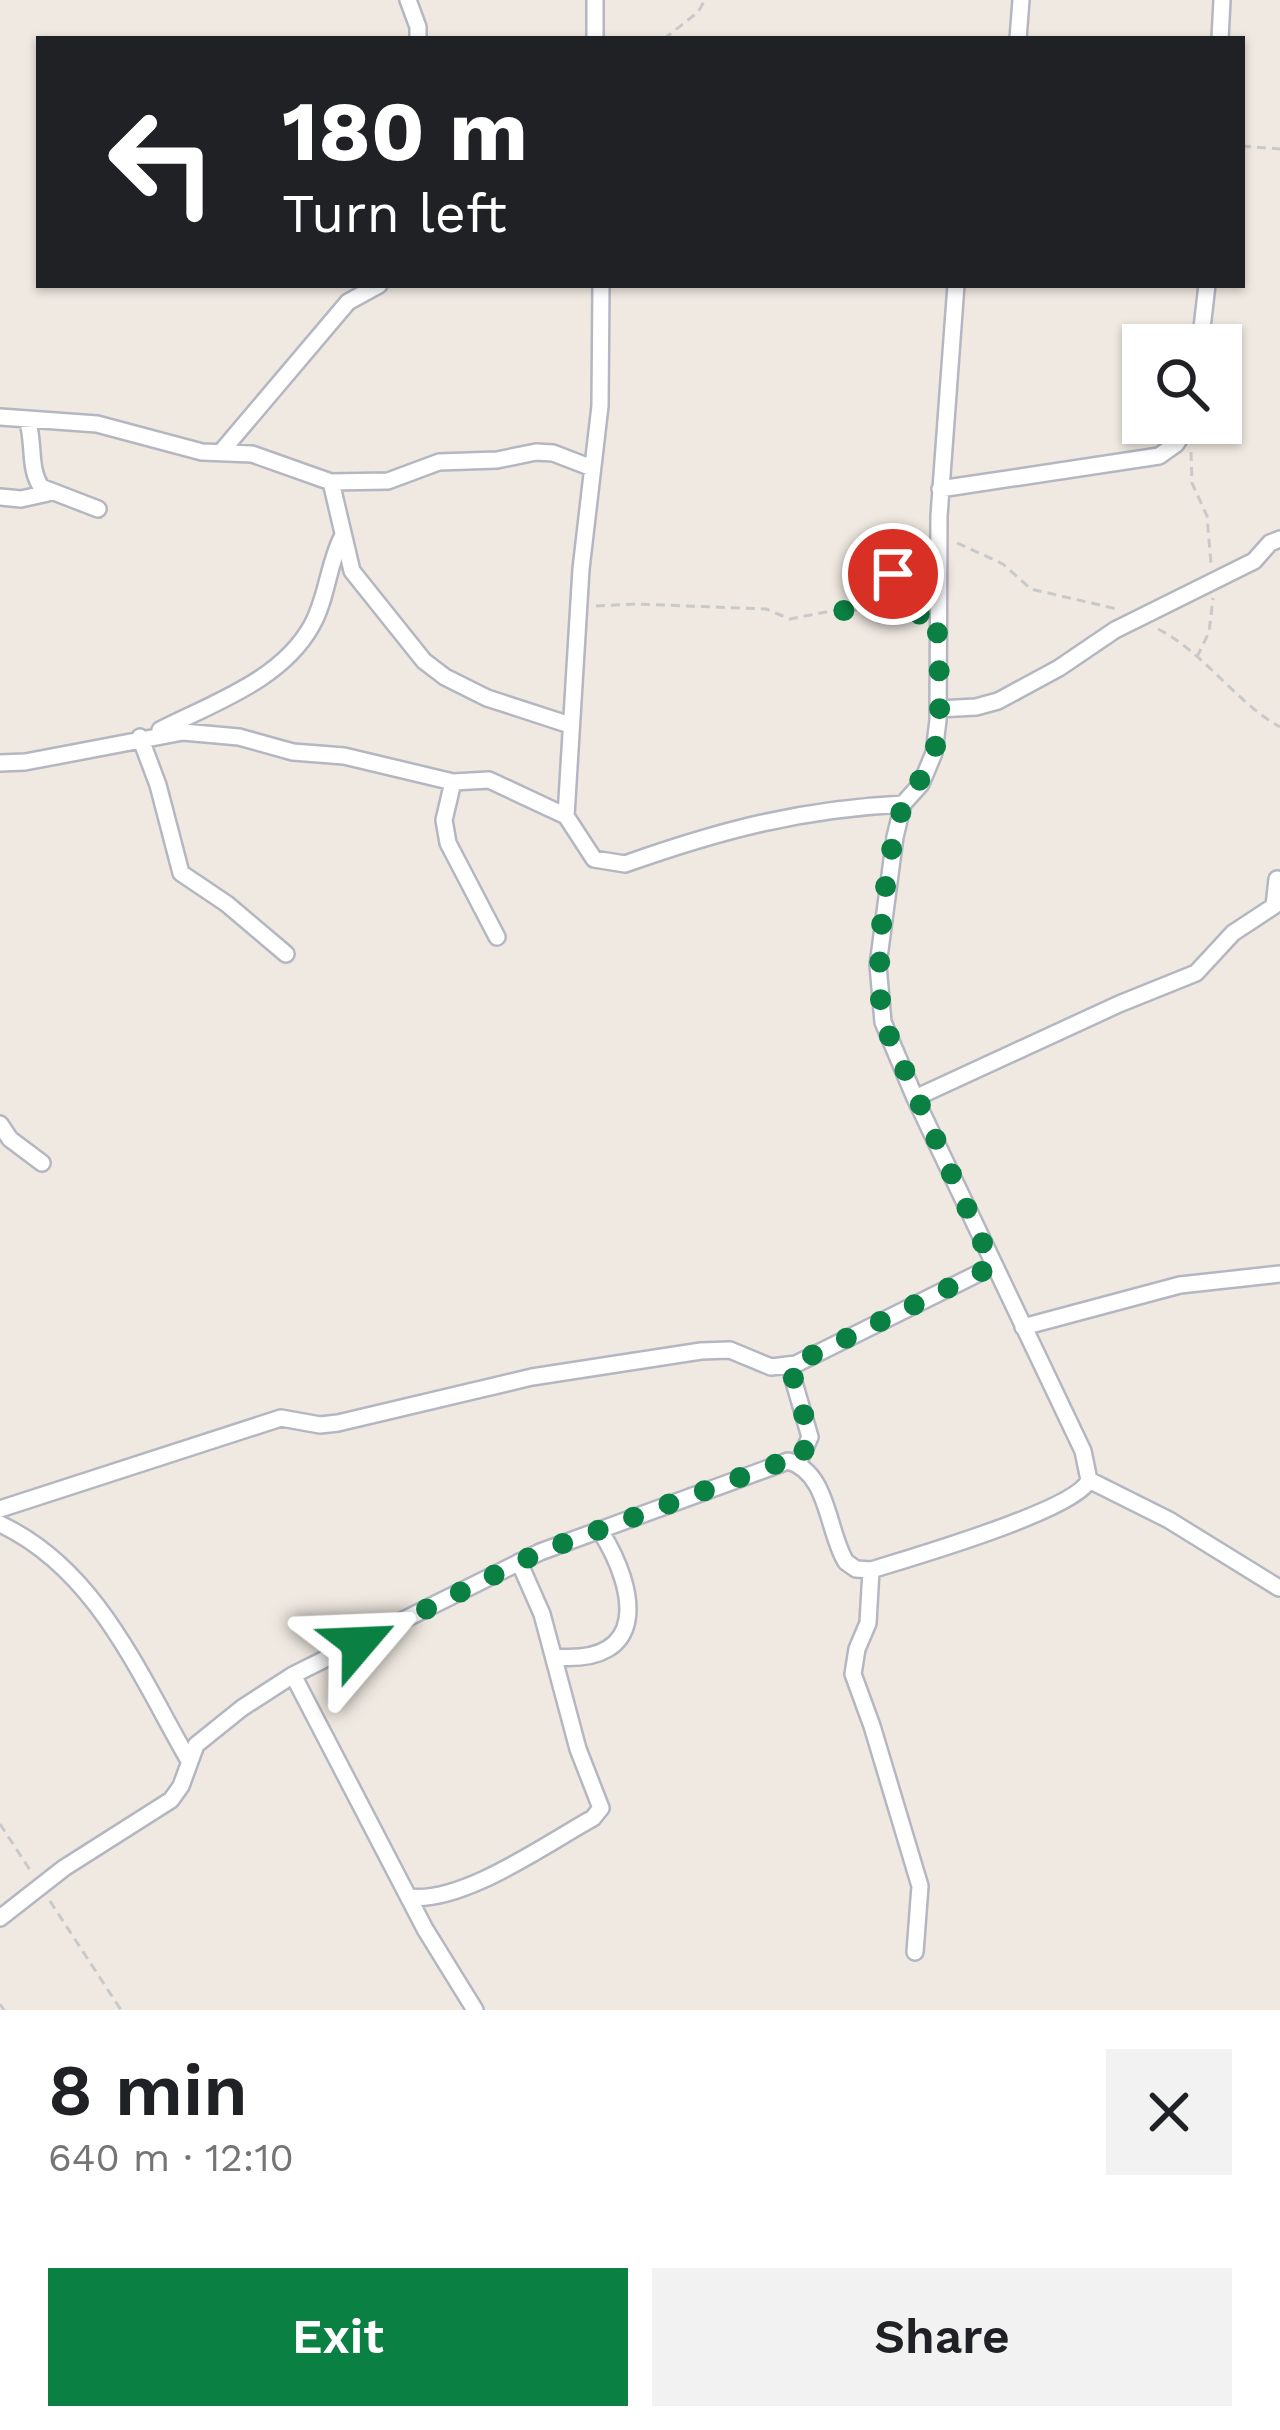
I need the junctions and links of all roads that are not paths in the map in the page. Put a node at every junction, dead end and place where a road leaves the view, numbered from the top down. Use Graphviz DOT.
graph roads {
  1 [pos="408,0"];
  2 [pos="595,0"];
  3 [pos="1021,0"];
  4 [pos="1222,0"];
  5 [pos="422,35"];
  6 [pos="593,36"];
  7 [pos="1018,36"];
  8 [pos="1220,36"];
  9 [pos="341,288"];
  10 [pos="373,288"];
  11 [pos="601,288"];
  12 [pos="956,288"];
  13 [pos="1207,288"];
  14 [pos="339,313"];
  15 [pos="1203,324"];
  16 [pos="0,417"];
  17 [pos="27,419"];
  18 [pos="1172,444"];
  19 [pos="221,452"];
  20 [pos="592,468"];
  21 [pos="331,482"];
  22 [pos="940,489"];
  23 [pos="48,493"];
  24 [pos="0,497"];
  25 [pos="98,508"];
  26 [pos="342,537"];
  27 [pos="1280,538"];
  28 [pos="938,709"];
  29 [pos="570,724"];
  30 [pos="143,737"];
  31 [pos="0,763"];
  32 [pos="453,782"];
  33 [pos="904,804"];
  34 [pos="566,816"];
  35 [pos="1276,878"];
  36 [pos="496,937"];
  37 [pos="286,954"];
  38 [pos="915,1098"];
  39 [pos="0,1124"];
  40 [pos="42,1163"];
  41 [pos="993,1266"];
  42 [pos="1280,1274"];
  43 [pos="1023,1327"];
  44 [pos="790,1366"];
  45 [pos="798,1464"];
  46 [pos="1089,1480"];
  47 [pos="0,1509"];
  48 [pos="0,1524"];
  49 [pos="601,1532"];
  50 [pos="519,1562"];
  51 [pos="871,1570"];
  52 [pos="1279,1588"];
  53 [pos="555,1657"];
  54 [pos="293,1675"];
  55 [pos="188,1760"];
  56 [pos="409,1897"];
  57 [pos="0,1918"];
  58 [pos="914,1952"];
  59 [pos="476,2010"];
  1 -- 5 [label="street"];
  2 -- 6 [label="street"];
  3 -- 7 [label="street"];
  4 -- 8 [label="street"];
  9 -- 14 [label="street"];
  10 -- 14 [label="street"];
  11 -- 20 [label="street"];
  12 -- 22 [label="street"];
  13 -- 15 [label="street"];
  14 -- 19 [label="street"];
  16 -- 17 [label="street"];
  17 -- 19 [label="street"];
  17 -- 23 [label="street"];
  18 -- 22 [label="street"];
  19 -- 21 [label="street"];
  20 -- 21 [label="street"];
  20 -- 29 [label="street"];
  21 -- 26 [label="street"];
  22 -- 28 [label="street"];
  23 -- 24 [label="street"];
  23 -- 25 [label="street"];
  26 -- 29 [label="street"];
  26 -- 30 [label="street"];
  27 -- 28 [label="street"];
  28 -- 33 [label="street"];
  29 -- 34 [label="street"];
  30 -- 31 [label="street"];
  30 -- 32 [label="street"];
  30 -- 37 [label="street"];
  32 -- 34 [label="street"];
  32 -- 36 [label="street"];
  33 -- 34 [label="street"];
  33 -- 38 [label="street"];
  35 -- 38 [label="street"];
  38 -- 41 [label="street"];
  39 -- 40 [label="street"];
  41 -- 43 [label="street"];
  41 -- 44 [label="street"];
  42 -- 43 [label="street"];
  43 -- 46 [label="street"];
  44 -- 45 [label="street"];
  44 -- 47 [label="street"];
  45 -- 49 [label="street"];
  45 -- 51 [label="street"];
  46 -- 51 [label="street"];
  46 -- 52 [label="street"];
  48 -- 55 [label="street"];
  49 -- 50 [label="street"];
  49 -- 53 [label="street"];
  50 -- 53 [label="street"];
  50 -- 54 [label="street"];
  51 -- 58 [label="street"];
  53 -- 56 [label="street"];
  54 -- 55 [label="street"];
  54 -- 56 [label="street"];
  55 -- 57 [label="street"];
  56 -- 59 [label="street"];
}
